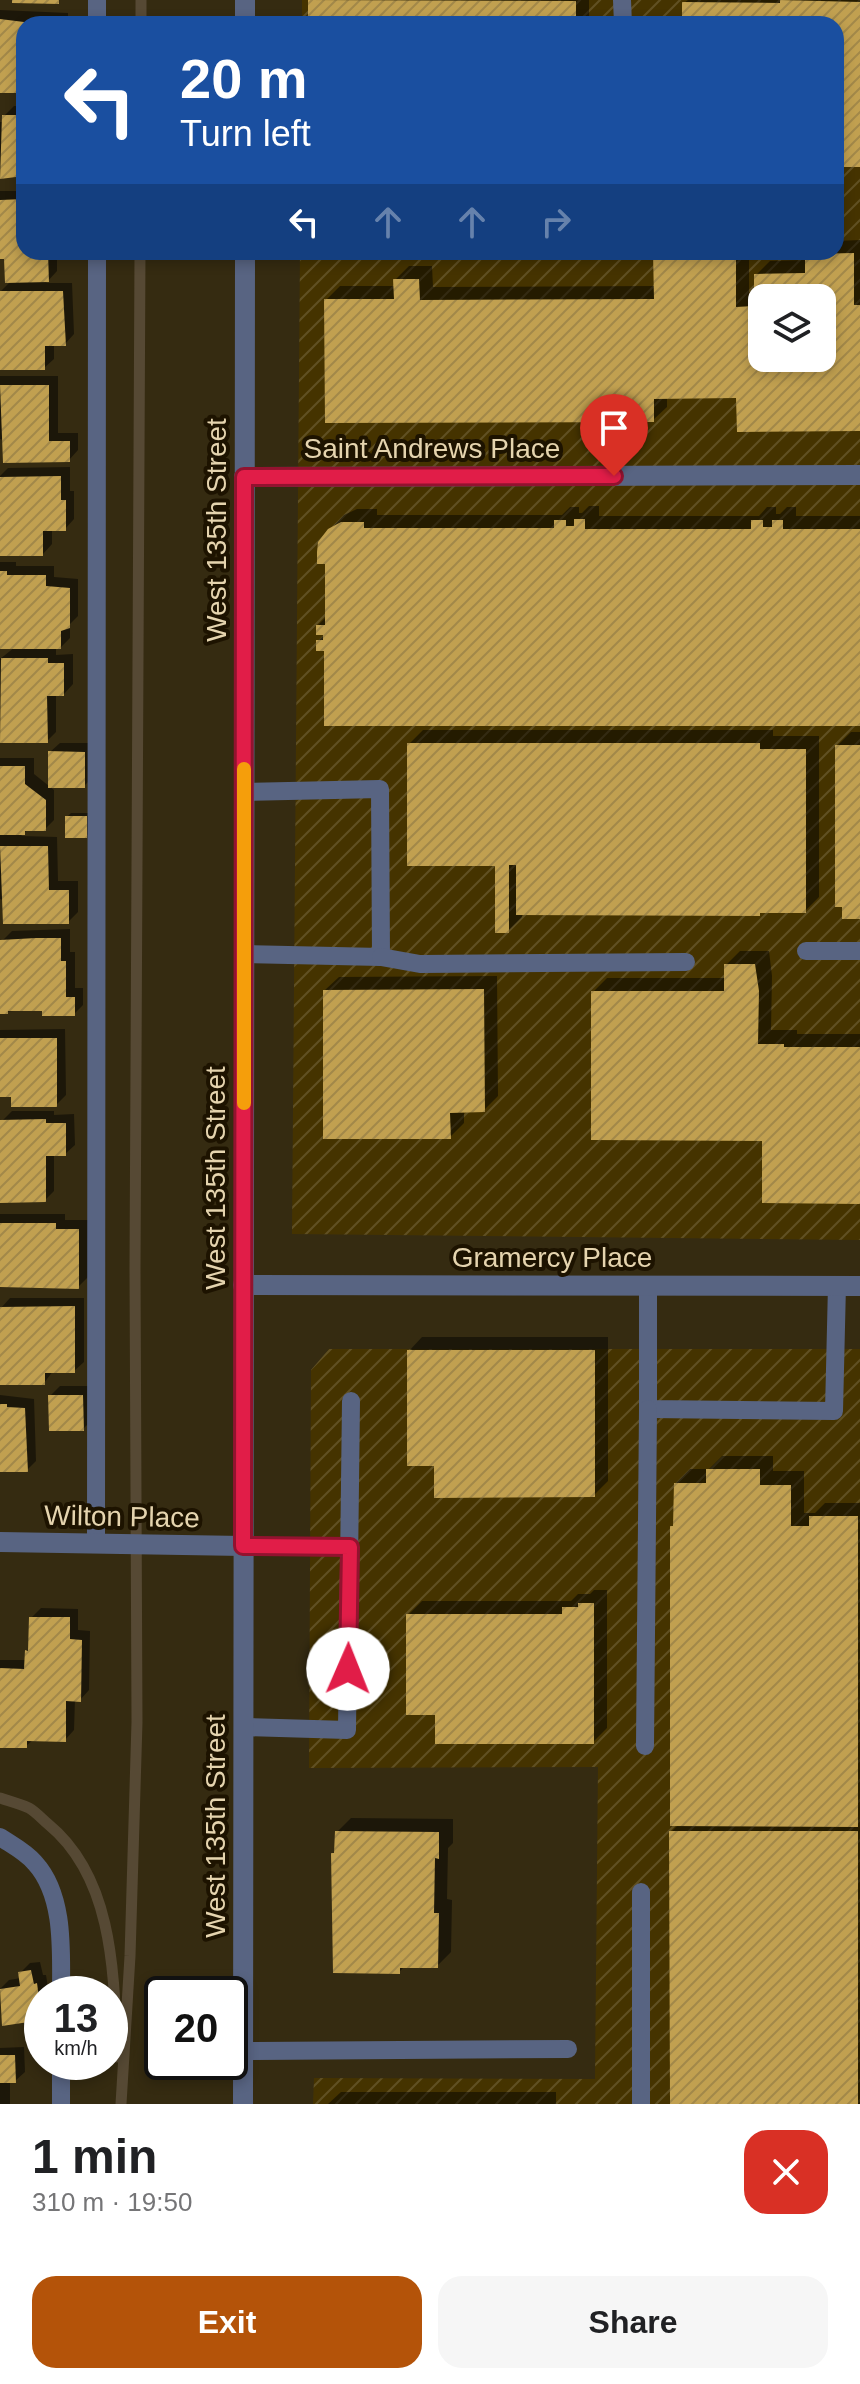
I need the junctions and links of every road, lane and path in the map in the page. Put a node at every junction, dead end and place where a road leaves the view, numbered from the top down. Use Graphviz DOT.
graph roads {
  1 [pos="97,260"];
  2 [pos="245,260"];
  3 [pos="860,475"];
  4 [pos="244,477"];
  5 [pos="244,792"];
  6 [pos="806,951"];
  7 [pos="860,951"];
  8 [pos="244,954"];
  9 [pos="381,957"];
  10 [pos="686,962"];
  11 [pos="243,1285"];
  12 [pos="648,1285"];
  13 [pos="837,1285"];
  14 [pos="860,1286"];
  15 [pos="351,1401"];
  16 [pos="648,1409"];
  17 [pos="0,1542"];
  18 [pos="101,1544"];
  19 [pos="243,1546"];
  20 [pos="350,1547"];
  21 [pos="243,1727"];
  22 [pos="645,1746"];
  23 [pos="0,1837"];
  24 [pos="641,1892"];
  25 [pos="60,1976"];
  26 [pos="243,1976"];
  27 [pos="568,2049"];
  28 [pos="248,2051"];
  29 [pos="61,2080"];
  30 [pos="243,2080"];
  31 [pos="61,2104"];
  32 [pos="243,2104"];
  33 [pos="641,2104"];
  1 -- 18 [label="lane"];
  2 -- 4 [label="street, West 135th Street"];
  3 -- 4 [label="street, Saint Andrews Place"];
  4 -- 5 [label="street, West 135th Street"];
  5 -- 8 [label="street, West 135th Street"];
  5 -- 9 [label="lane"];
  6 -- 7 [label="lane"];
  8 -- 9 [label="lane"];
  8 -- 11 [label="street, West 135th Street"];
  9 -- 10 [label="lane"];
  11 -- 12 [label="street, Gramercy Place"];
  11 -- 19 [label="street, West 135th Street"];
  12 -- 13 [label="street, Gramercy Place"];
  12 -- 16 [label="lane"];
  13 -- 14 [label="street, Gramercy Place"];
  13 -- 16 [label="lane"];
  15 -- 20 [label="lane"];
  16 -- 22 [label="lane"];
  17 -- 18 [label="street, Wilton Place"];
  18 -- 19 [label="street, Wilton Place"];
  19 -- 20 [label="lane"];
  19 -- 21 [label="street, West 135th Street"];
  20 -- 21 [label="lane"];
  21 -- 26 [label="street, West 135th Street"];
  23 -- 25 [label="lane"];
  24 -- 33 [label="lane"];
  27 -- 28 [label="lane"];
  29 -- 31 [label="lane"];
  30 -- 32 [label="street, West 135th Street"];
}
